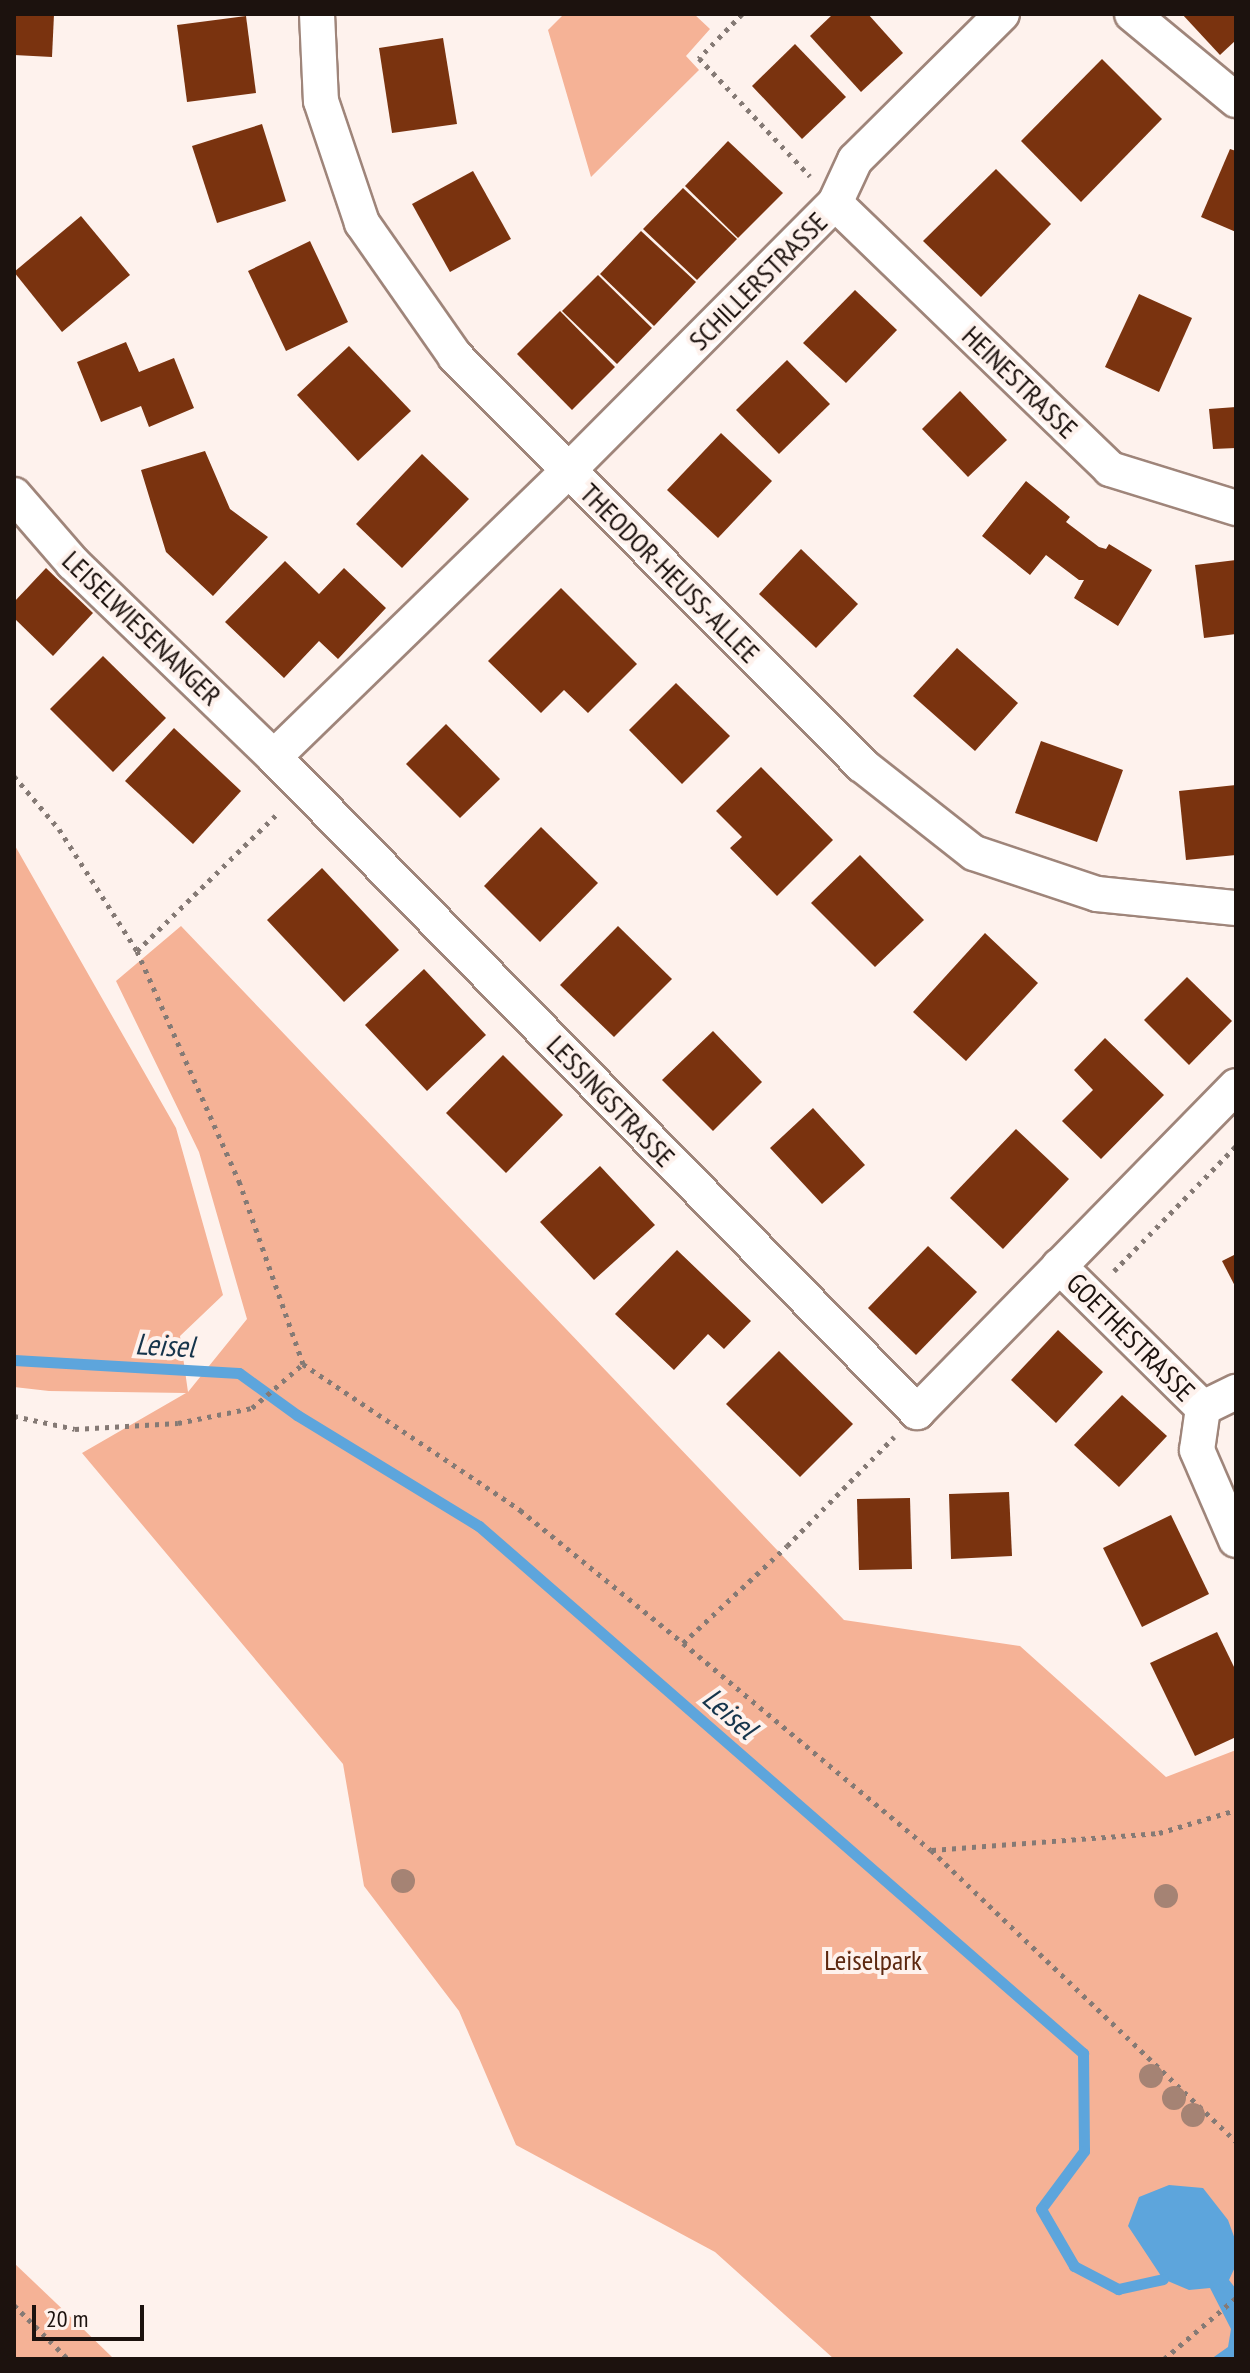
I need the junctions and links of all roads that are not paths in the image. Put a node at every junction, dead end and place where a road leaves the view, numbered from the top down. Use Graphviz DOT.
graph roads {
  1 [pos="317,14"];
  2 [pos="1132,14"];
  3 [pos="981,21"];
  4 [pos="1236,100"];
  5 [pos="835,203"];
  6 [pos="568,471"];
  7 [pos="14,495"];
  8 [pos="1236,508"];
  9 [pos="274,757"];
  10 [pos="1236,908"];
  11 [pos="1236,1086"];
  12 [pos="1059,1266"];
  13 [pos="1236,1392"];
  14 [pos="1203,1408"];
  15 [pos="1236,1540"];
  1 -- 6 [label="street, THEODOR-HEUSS-ALLEE"];
  2 -- 4 [label="street"];
  3 -- 5 [label="street, SCHILLERSTRASSE"];
  5 -- 6 [label="street, SCHILLERSTRASSE"];
  5 -- 8 [label="street, HEINESTRASSE"];
  6 -- 9 [label="street"];
  6 -- 10 [label="street, THEODOR-HEUSS-ALLEE"];
  7 -- 9 [label="street, LEISELWIESENANGER"];
  9 -- 12 [label="street, LESSINGSTRASSE"];
  11 -- 12 [label="street"];
  12 -- 14 [label="street, GOETHESTRASSE"];
  13 -- 14 [label="street, GOETHESTRASSE"];
  14 -- 15 [label="street, GOETHESTRASSE"];
}
